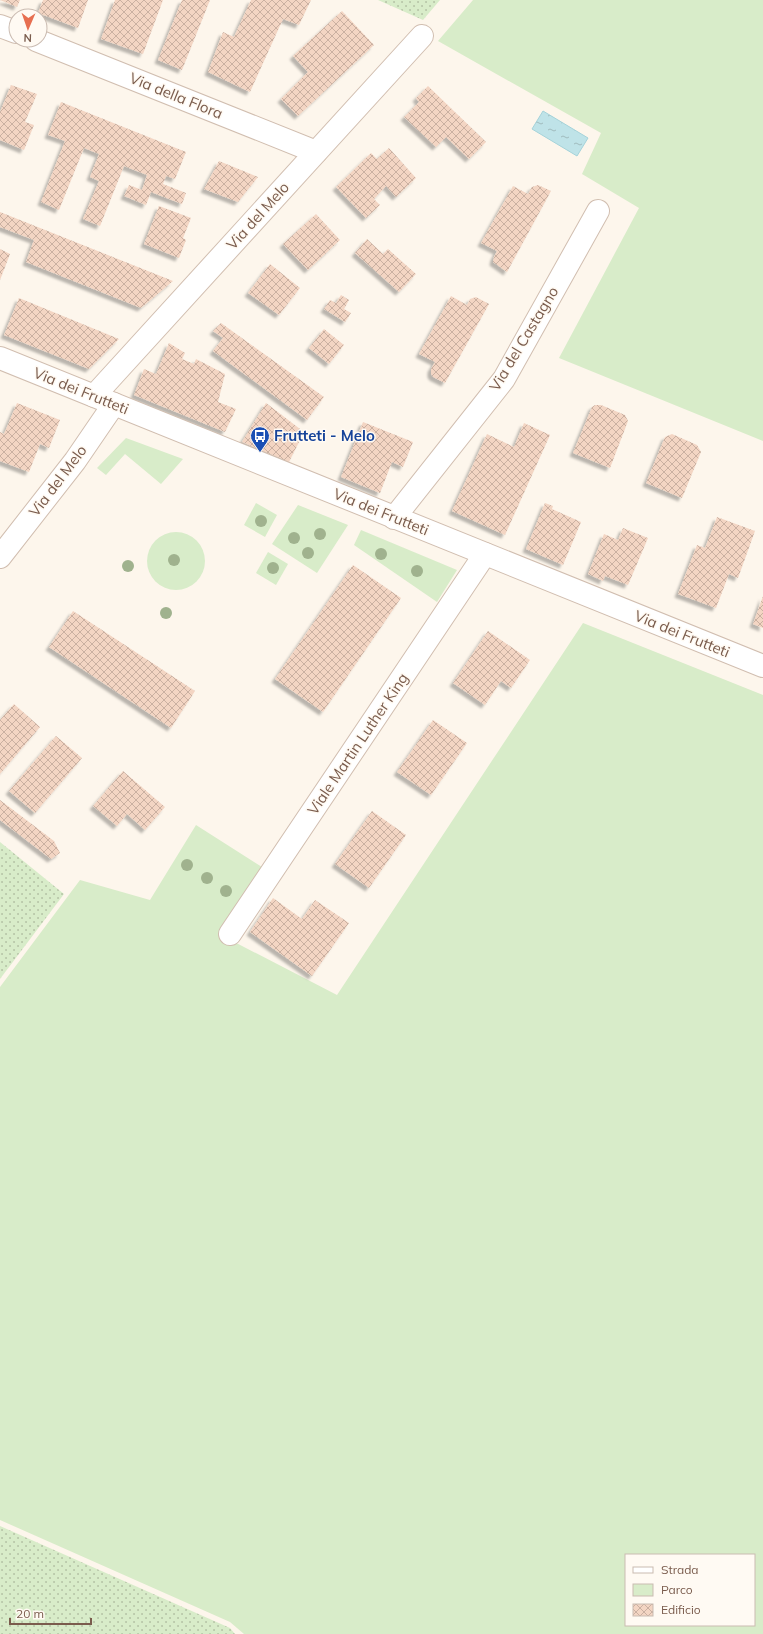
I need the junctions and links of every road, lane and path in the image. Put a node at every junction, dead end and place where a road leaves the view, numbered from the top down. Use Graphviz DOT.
graph roads {
  1 [pos="422,36"];
  2 [pos="48,45"];
  3 [pos="316,152"];
  4 [pos="598,211"];
  5 [pos="0,358"];
  6 [pos="94,396"];
  7 [pos="114,404"];
  8 [pos="394,518"];
  9 [pos="485,554"];
  10 [pos="0,557"];
  11 [pos="763,666"];
  12 [pos="230,934"];
  1 -- 3 [label="street, Via del Melo"];
  2 -- 3 [label="street, Via della Flora"];
  3 -- 6 [label="street, Via del Melo"];
  4 -- 8 [label="street, Via del Castagno"];
  5 -- 6 [label="street, Via dei Frutteti"];
  6 -- 7 [label="street, Via dei Frutteti"];
  7 -- 8 [label="street, Via dei Frutteti"];
  7 -- 10 [label="street, Via del Melo"];
  8 -- 9 [label="street, Via dei Frutteti"];
  9 -- 11 [label="street, Via dei Frutteti"];
  9 -- 12 [label="street, Viale Martin Luther King"];
}
